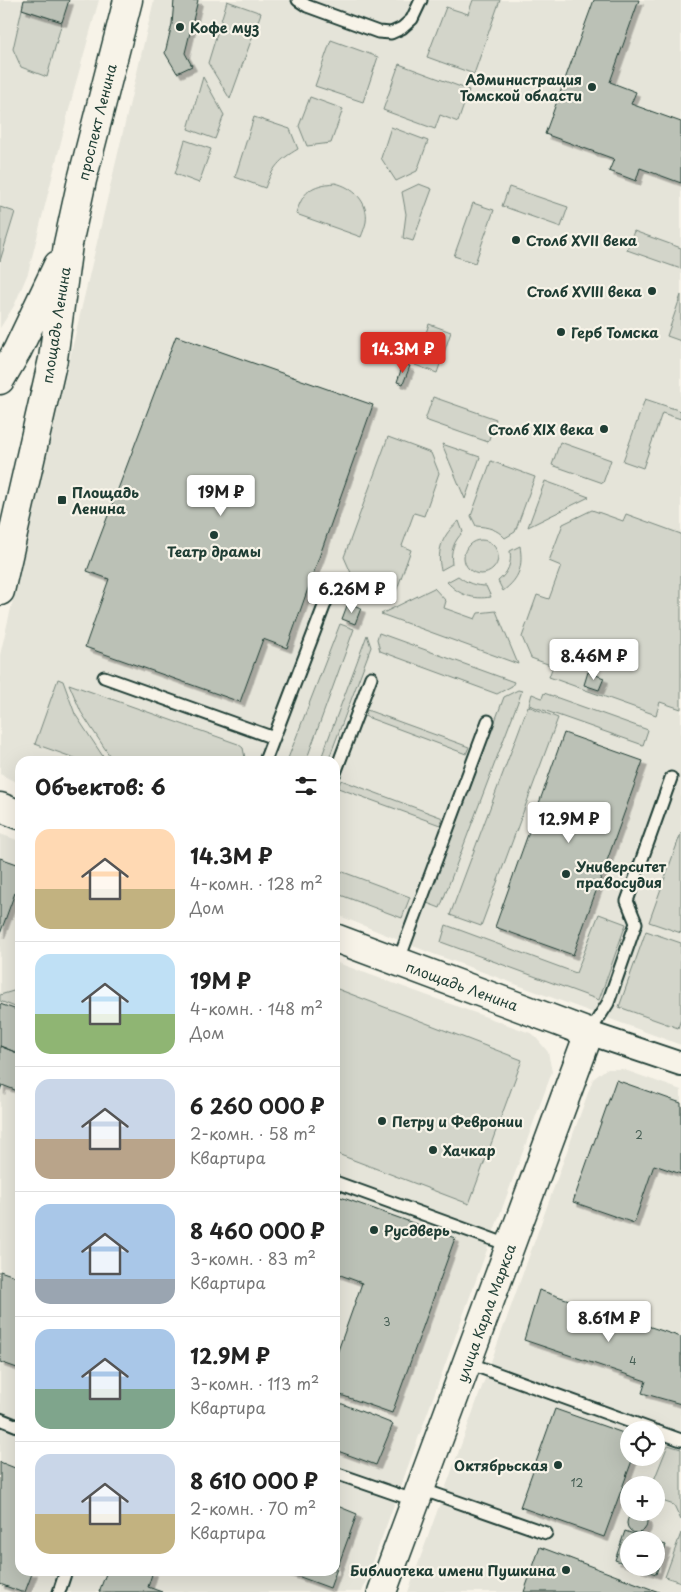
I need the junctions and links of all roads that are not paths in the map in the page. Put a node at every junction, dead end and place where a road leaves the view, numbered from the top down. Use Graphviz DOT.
graph roads {
  1 [pos="128,0"];
  2 [pos="298,0"];
  3 [pos="421,0"];
  4 [pos="68,244"];
  5 [pos="0,380"];
  6 [pos="3,555"];
  7 [pos="0,591"];
  8 [pos="326,601"];
  9 [pos="104,677"];
  10 [pos="371,677"];
  11 [pos="488,721"];
  12 [pos="274,738"];
  13 [pos="267,756"];
  14 [pos="340,760"];
  15 [pos="671,778"];
  16 [pos="0,807"];
  17 [pos="15,813"];
  18 [pos="340,940"];
  19 [pos="398,962"];
  20 [pos="589,1033"];
  21 [pos="681,1064"];
  22 [pos="340,1184"];
  23 [pos="511,1246"];
  24 [pos="468,1363"];
  25 [pos="0,1419"];
  26 [pos="628,1421"];
  27 [pos="15,1425"];
  28 [pos="665,1434"];
  29 [pos="681,1440"];
  30 [pos="340,1474"];
  31 [pos="418,1495"];
  32 [pos="546,1533"];
  33 [pos="64,1576"];
  34 [pos="59,1592"];
  35 [pos="382,1592"];
  1 -- 4 [label="street, проспект Ленина"];
  2 -- 3 [label="lane"];
  4 -- 5 [label="street, площадь Ленина"];
  4 -- 6 [label="street, площадь Ленина"];
  6 -- 7 [label="street, площадь Ленина"];
  8 -- 12 [label="lane"];
  9 -- 12 [label="lane"];
  10 -- 14 [label="lane"];
  11 -- 19 [label="lane"];
  12 -- 13 [label="lane"];
  15 -- 20 [label="lane"];
  16 -- 17 [label="street"];
  18 -- 19 [label="street, площадь Ленина"];
  19 -- 20 [label="street, площадь Ленина"];
  20 -- 21 [label="street"];
  20 -- 23 [label="street, улица Карла Маркса"];
  22 -- 23 [label="lane"];
  23 -- 24 [label="street, улица Карла Маркса"];
  24 -- 26 [label="lane"];
  24 -- 31 [label="street, улица Карла Маркса"];
  25 -- 27 [label="lane"];
  28 -- 29 [label="lane"];
  30 -- 31 [label="lane"];
  31 -- 32 [label="lane"];
  31 -- 35 [label="street, улица Карла Маркса"];
  33 -- 34 [label="lane"];
}
